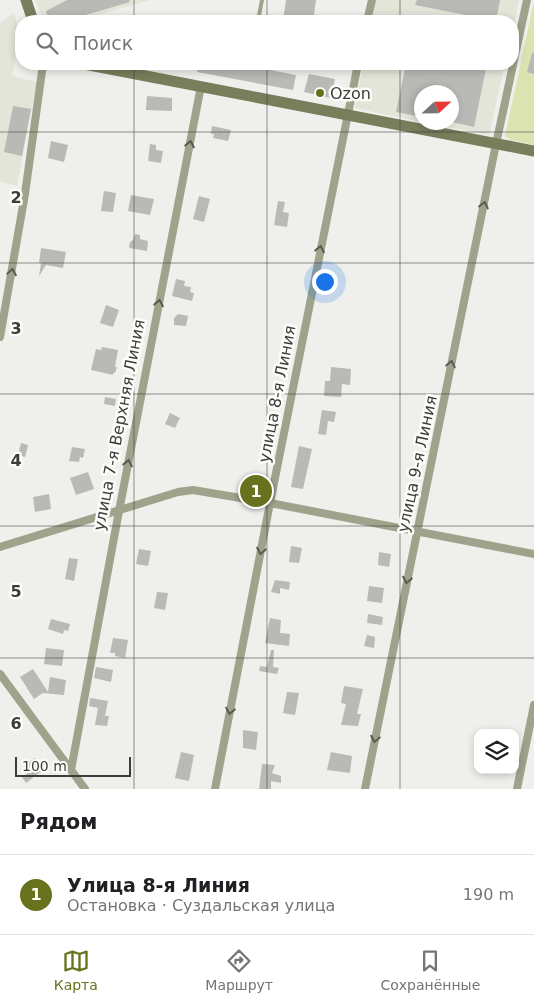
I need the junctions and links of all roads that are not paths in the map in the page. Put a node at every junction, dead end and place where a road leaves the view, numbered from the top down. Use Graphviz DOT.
graph roads {
  1 [pos="26,0"];
  2 [pos="262,0"];
  3 [pos="372,0"];
  4 [pos="528,0"];
  5 [pos="34,15"];
  6 [pos="259,15"];
  7 [pos="368,15"];
  8 [pos="519,40"];
  9 [pos="42,70"];
  10 [pos="118,70"];
  11 [pos="357,70"];
  12 [pos="512,70"];
  13 [pos="201,86"];
  14 [pos="347,115"];
  15 [pos="496,144"];
  16 [pos="534,150"];
  17 [pos="0,337"];
  18 [pos="270,503"];
  19 [pos="118,510"];
  20 [pos="417,532"];
  21 [pos="0,547"];
  22 [pos="534,554"];
  23 [pos="0,674"];
  24 [pos="534,705"];
  25 [pos="71,770"];
  26 [pos="85,789"];
  27 [pos="215,789"];
  28 [pos="365,789"];
  29 [pos="517,789"];
  1 -- 5 [label="street"];
  2 -- 6 [label="lane"];
  3 -- 7 [label="street"];
  4 -- 8 [label="street, улица 9-я Линия"];
  17 -- 9 [label="street, one-way"];
  10 -- 13 [label="street"];
  11 -- 14 [label="street, улица 8-я Линия"];
  12 -- 15 [label="street, улица 9-я Линия"];
  13 -- 14 [label="street"];
  19 -- 13 [label="street, улица 7-я Верхняя Линия, one-way"];
  14 -- 15 [label="street"];
  18 -- 14 [label="street, улица 8-я Линия, one-way"];
  15 -- 16 [label="street"];
  20 -- 15 [label="street, улица 9-я Линия, one-way"];
  18 -- 19 [label="street"];
  18 -- 20 [label="street"];
  18 -- 27 [label="street, улица 8-я Линия, one-way"];
  19 -- 21 [label="street"];
  19 -- 25 [label="street, улица 7-я Верхняя Линия"];
  20 -- 22 [label="street"];
  20 -- 28 [label="street, улица 9-я Линия, one-way"];
  23 -- 25 [label="street"];
  24 -- 29 [label="street"];
  25 -- 26 [label="street"];
}
